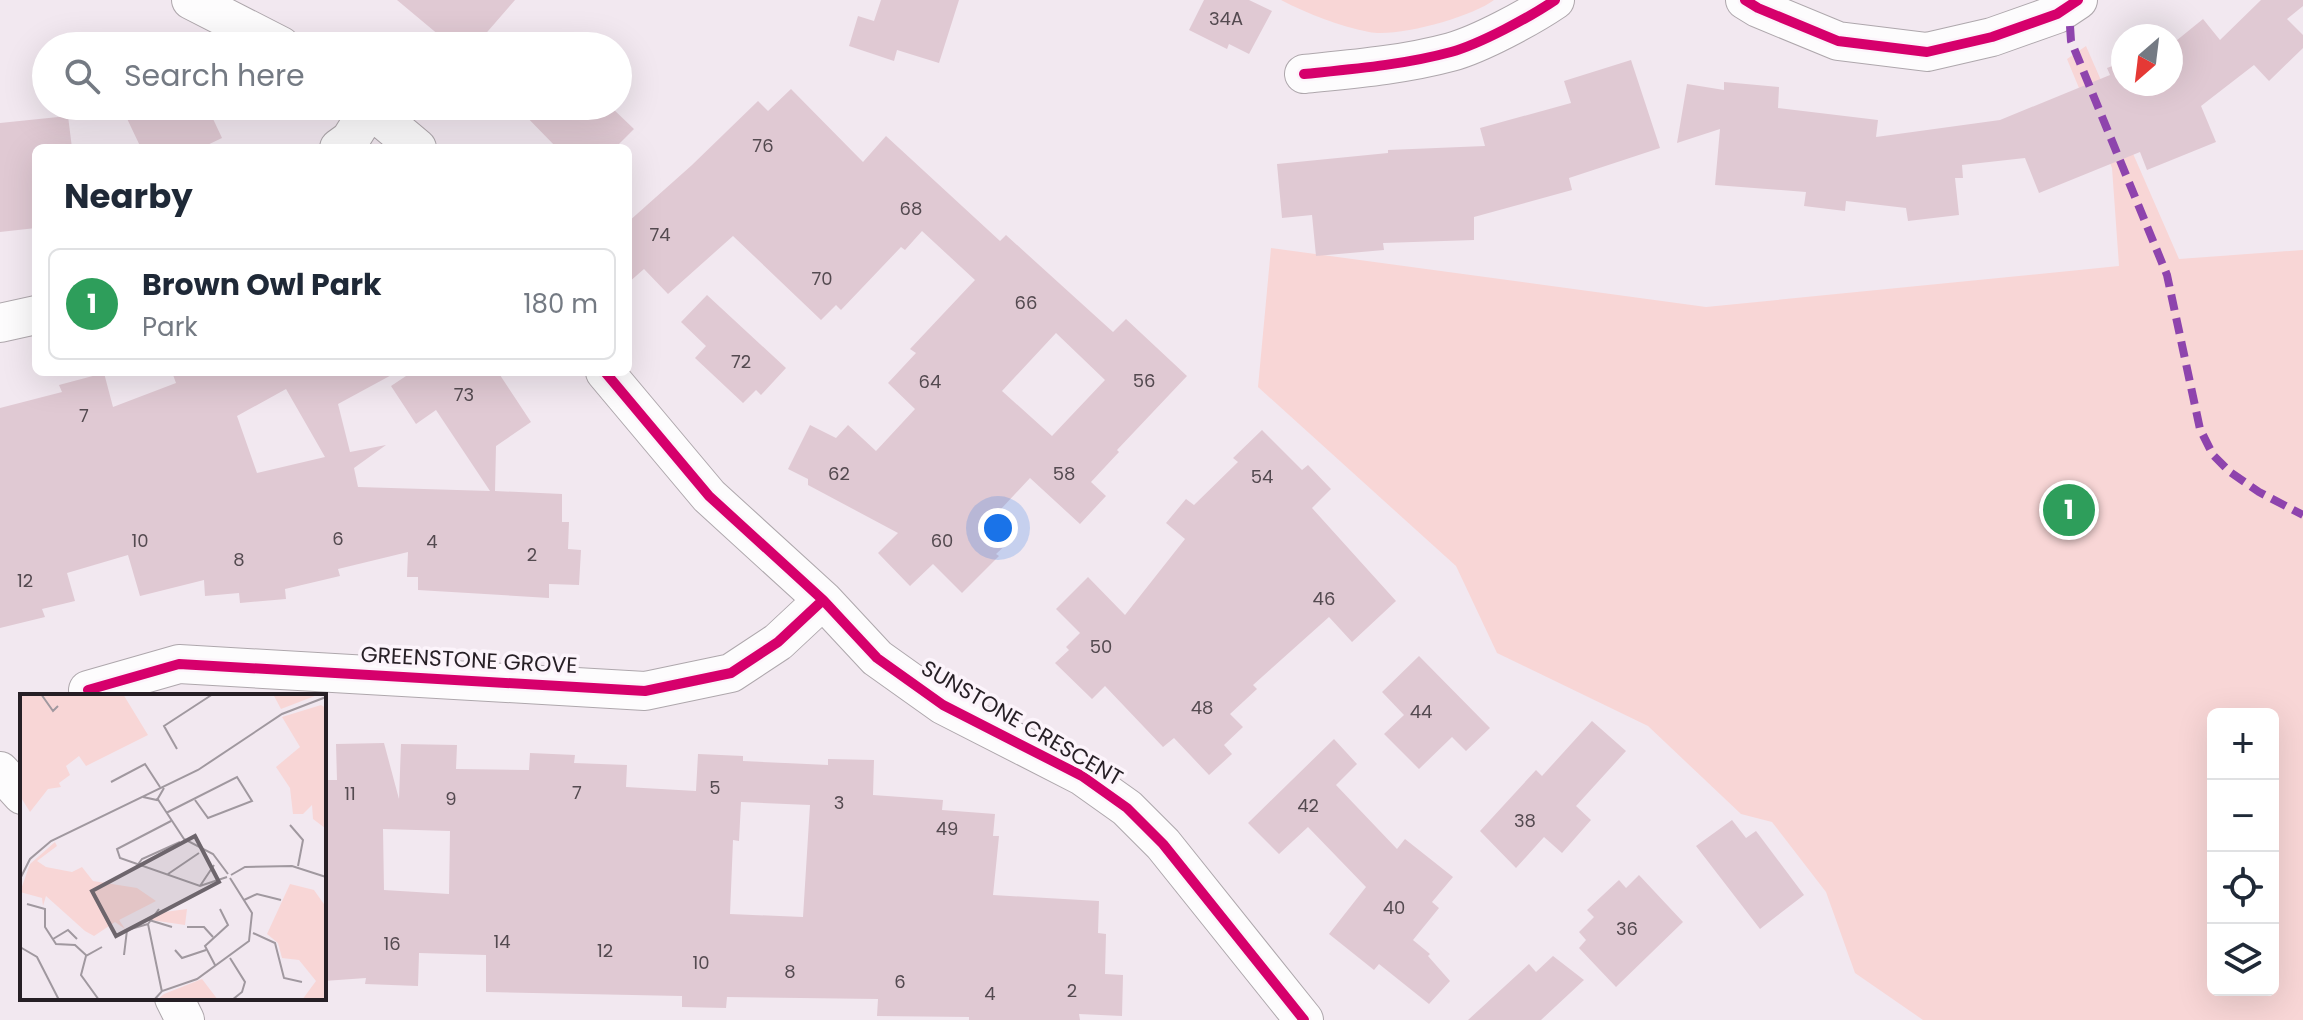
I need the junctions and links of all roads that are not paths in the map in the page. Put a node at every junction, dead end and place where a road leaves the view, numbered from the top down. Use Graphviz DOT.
graph roads {
  1 [pos="191,0"];
  2 [pos="1555,0"];
  3 [pos="1745,0"];
  4 [pos="2078,0"];
  5 [pos="254,32"];
  6 [pos="1304,74"];
  7 [pos="361,120"];
  8 [pos="384,120"];
  9 [pos="344,144"];
  10 [pos="412,144"];
  11 [pos="32,316"];
  12 [pos="0,323"];
  13 [pos="608,376"];
  14 [pos="823,600"];
  15 [pos="88,690"];
  16 [pos="0,771"];
  17 [pos="20,793"];
  18 [pos="175,1000"];
  19 [pos="185,1020"];
  20 [pos="1304,1020"];
  1 -- 5 [label="street"];
  2 -- 6 [label="street"];
  3 -- 4 [label="street"];
  7 -- 9 [label="street"];
  8 -- 10 [label="street"];
  11 -- 12 [label="street"];
  13 -- 14 [label="street, SUNSTONE CRESCENT"];
  14 -- 15 [label="street, GREENSTONE GROVE"];
  14 -- 20 [label="street, SUNSTONE CRESCENT"];
  16 -- 17 [label="street"];
  18 -- 19 [label="street"];
}
